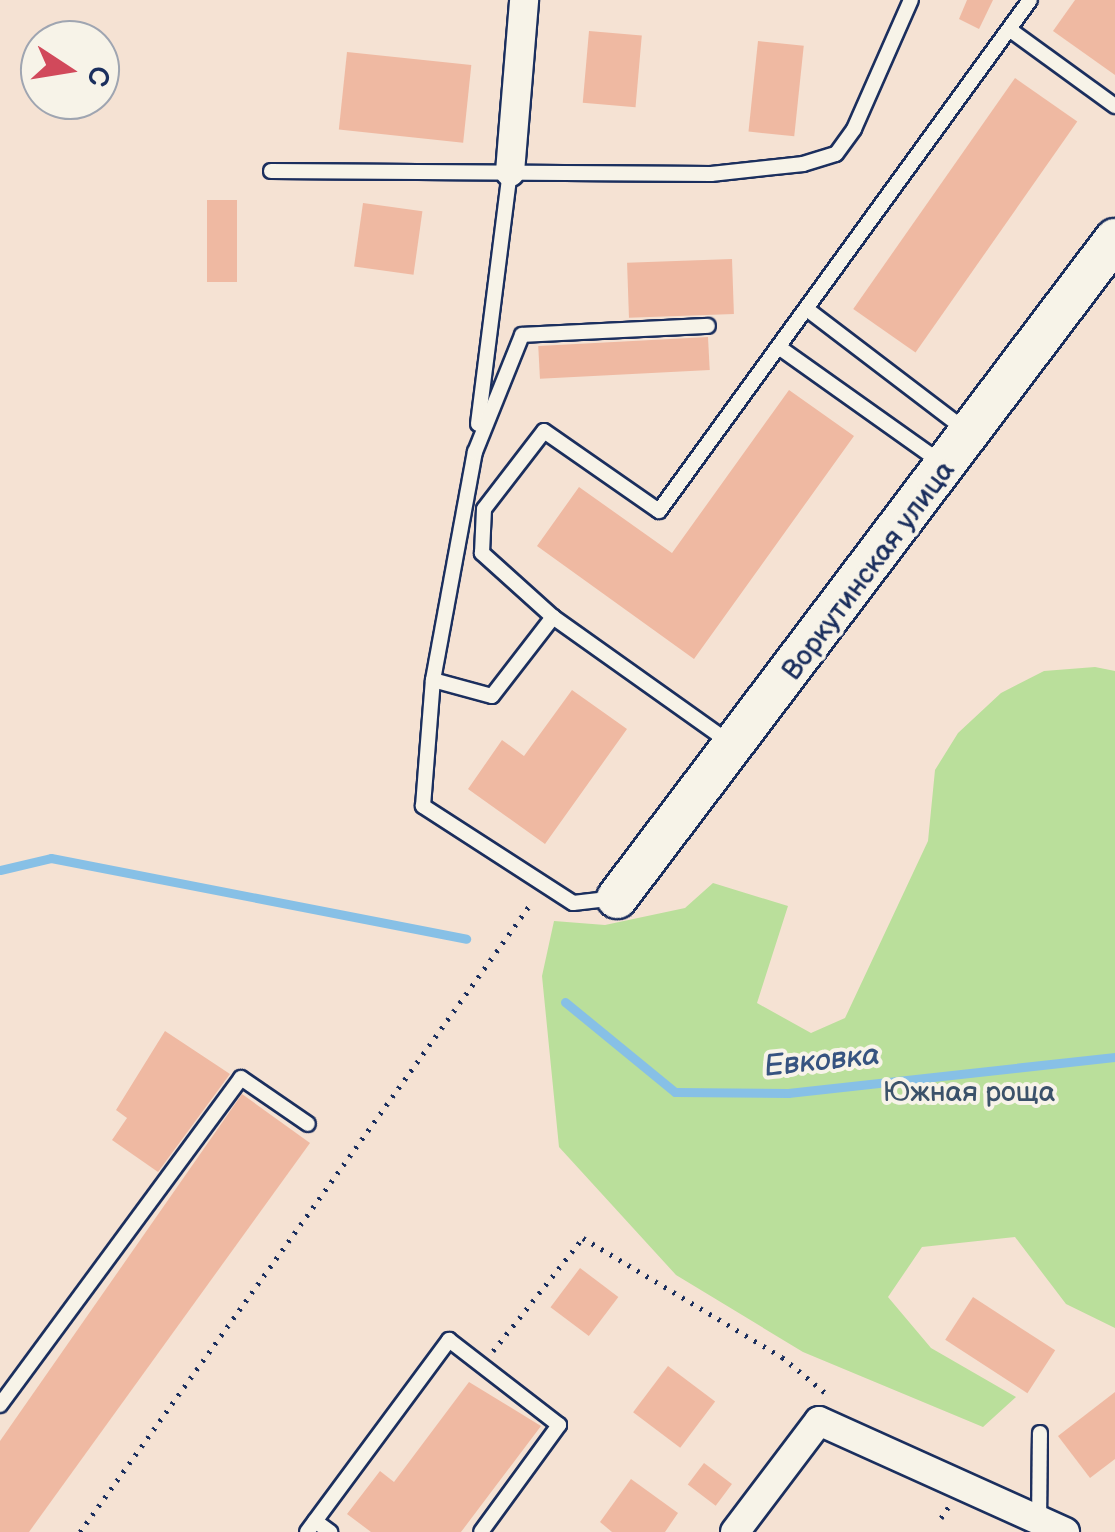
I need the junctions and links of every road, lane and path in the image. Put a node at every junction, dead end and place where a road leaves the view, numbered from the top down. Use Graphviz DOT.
graph roads {
  1 [pos="524,0"];
  2 [pos="911,0"];
  3 [pos="1032,4"];
  4 [pos="1014,32"];
  5 [pos="1115,106"];
  6 [pos="271,171"];
  7 [pos="510,172"];
  8 [pos="1115,240"];
  9 [pos="808,310"];
  10 [pos="708,326"];
  11 [pos="780,348"];
  12 [pos="972,434"];
  13 [pos="475,452"];
  14 [pos="947,468"];
  15 [pos="482,553"];
  16 [pos="453,560"];
  17 [pos="553,617"];
  18 [pos="433,680"];
  19 [pos="737,747"];
  20 [pos="542,887"];
  21 [pos="616,898"];
  22 [pos="308,1124"];
  23 [pos="482,1365"];
  24 [pos="0,1404"];
  25 [pos="819,1421"];
  26 [pos="1040,1433"];
  27 [pos="311,1526"];
  28 [pos="1052,1528"];
  29 [pos="80,1532"];
  30 [pos="330,1532"];
  31 [pos="480,1532"];
  32 [pos="735,1532"];
  1 -- 7 [label="street"];
  2 -- 7 [label="lane"];
  3 -- 4 [label="lane"];
  4 -- 5 [label="lane"];
  4 -- 9 [label="lane"];
  6 -- 7 [label="lane"];
  7 -- 13 [label="lane"];
  8 -- 12 [label="street, Воркутинская улица"];
  9 -- 11 [label="lane"];
  9 -- 12 [label="lane"];
  10 -- 13 [label="lane"];
  11 -- 14 [label="lane"];
  11 -- 15 [label="lane"];
  12 -- 14 [label="street, Воркутинская улица"];
  13 -- 16 [label="lane"];
  14 -- 19 [label="street, Воркутинская улица"];
  15 -- 16 [label="lane"];
  15 -- 17 [label="lane"];
  16 -- 18 [label="lane"];
  17 -- 18 [label="lane"];
  17 -- 19 [label="lane"];
  18 -- 20 [label="lane"];
  19 -- 21 [label="street, Воркутинская улица"];
  20 -- 21 [label="lane"];
  20 -- 29 [label="path"];
  22 -- 24 [label="lane"];
  23 -- 25 [label="path"];
  23 -- 27 [label="lane"];
  23 -- 31 [label="lane"];
  25 -- 28 [label="street"];
  25 -- 32 [label="street"];
  26 -- 28 [label="lane"];
  27 -- 30 [label="lane"];
}
